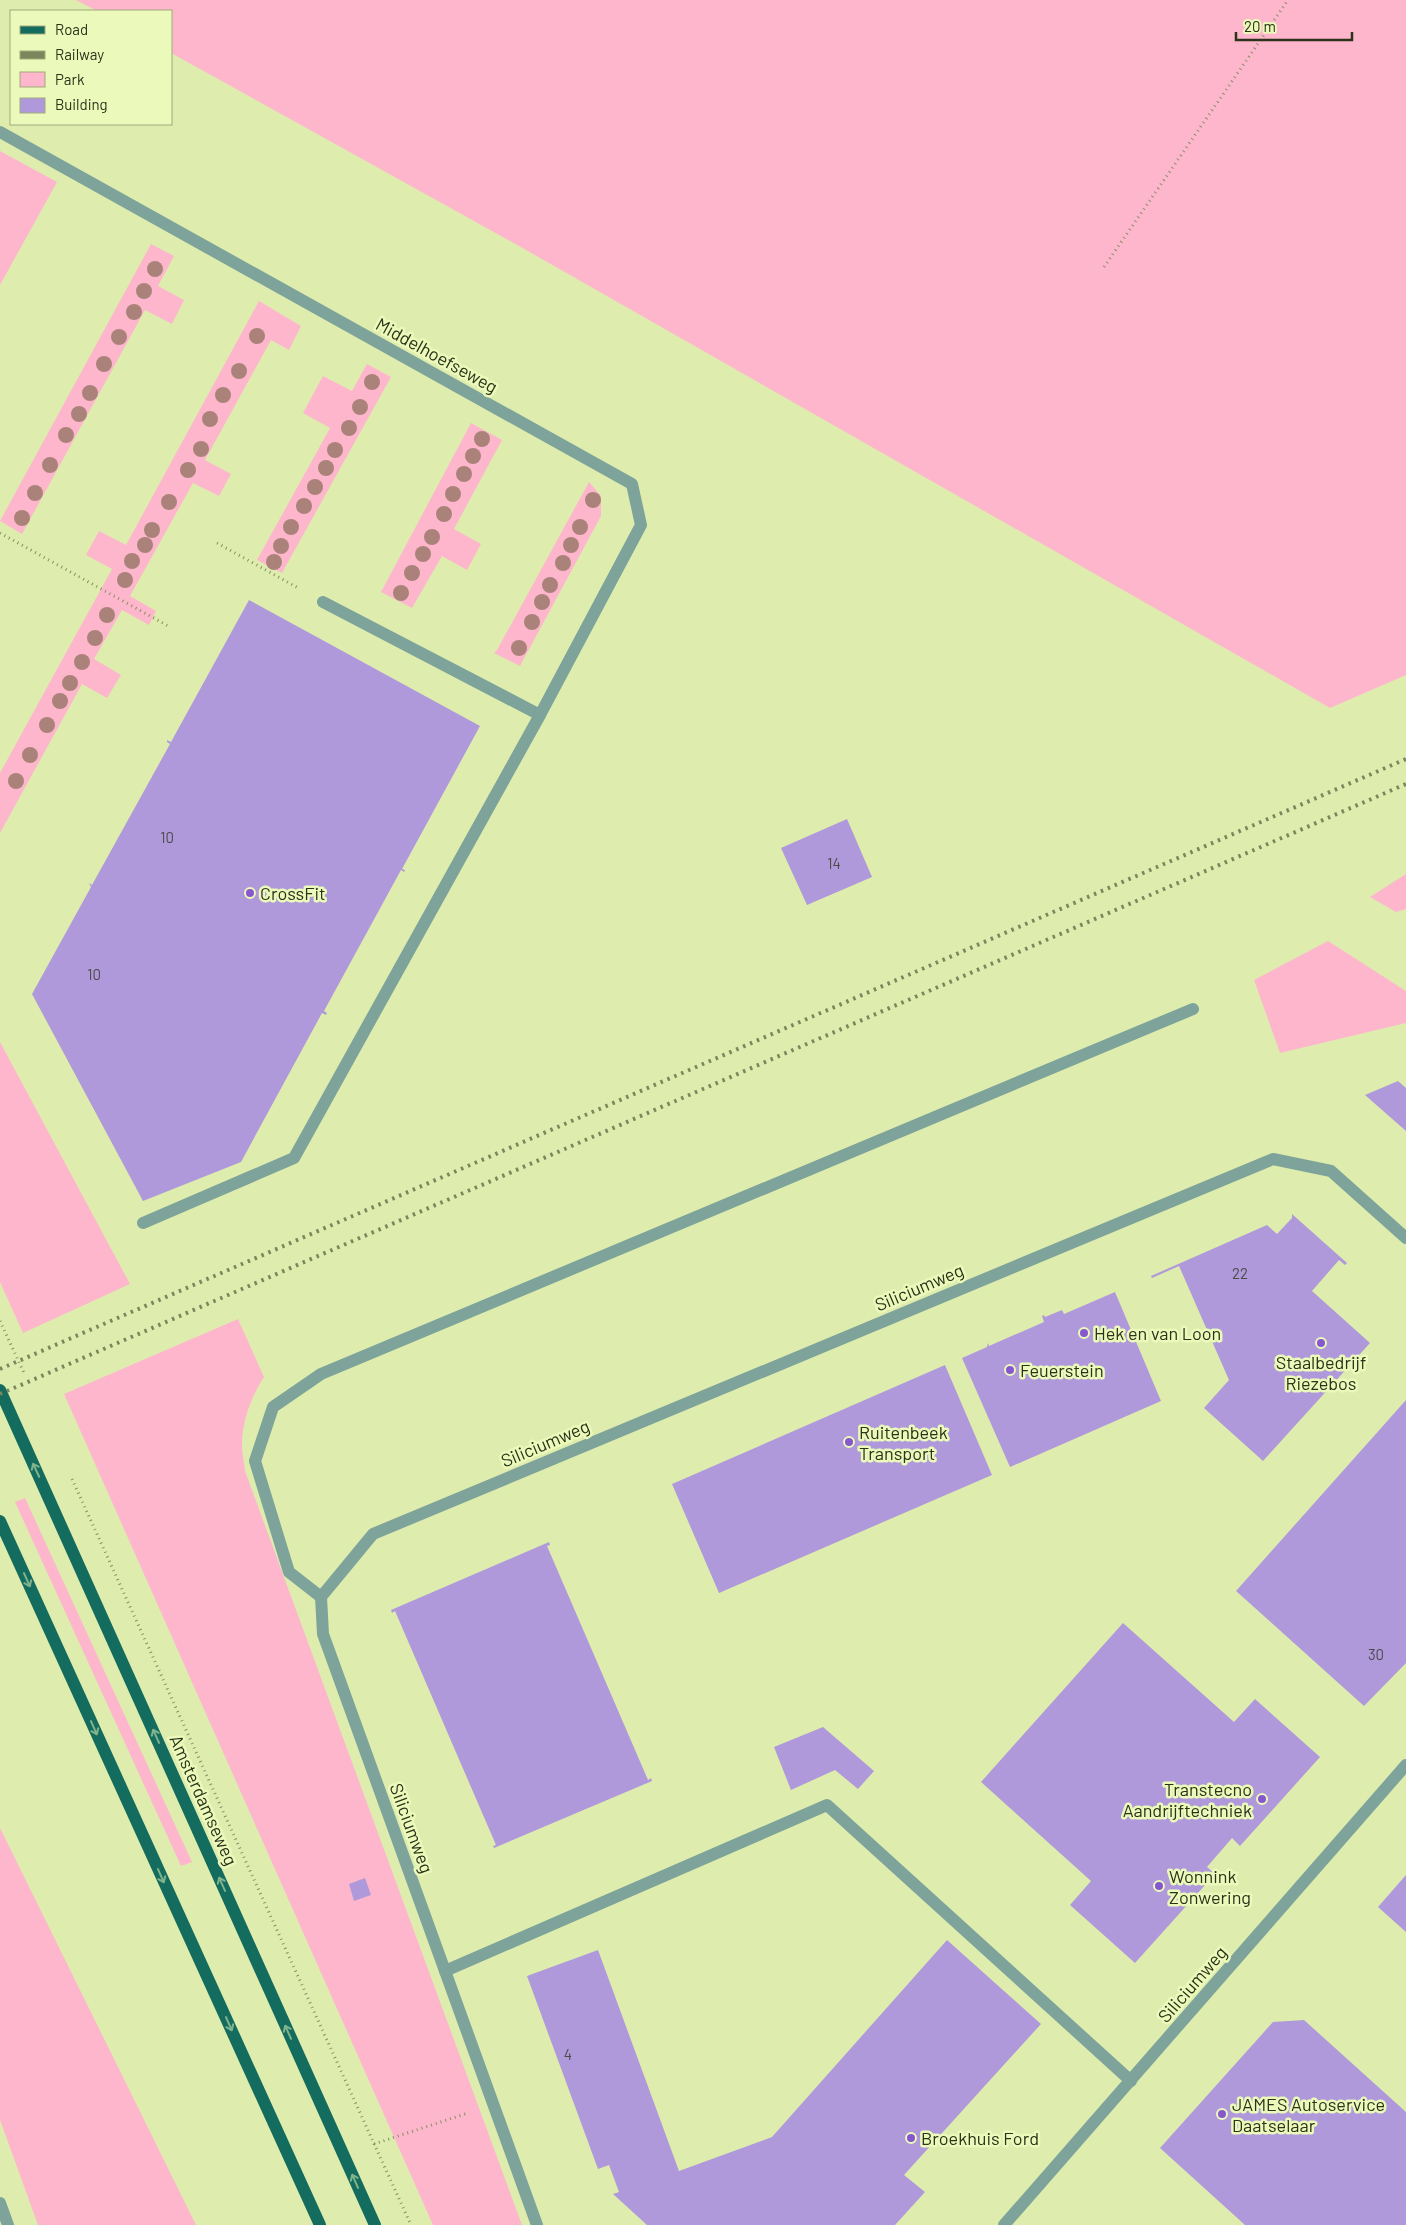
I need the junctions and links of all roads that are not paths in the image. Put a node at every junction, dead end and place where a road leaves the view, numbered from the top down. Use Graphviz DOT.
graph roads {
  1 [pos="0,132"];
  2 [pos="323,602"];
  3 [pos="540,715"];
  4 [pos="1193,1009"];
  5 [pos="143,1223"];
  6 [pos="1406,1238"];
  7 [pos="0,1390"];
  8 [pos="0,1521"];
  9 [pos="321,1597"];
  10 [pos="1406,1765"];
  11 [pos="445,1971"];
  12 [pos="1130,2081"];
  13 [pos="0,2203"];
  14 [pos="8,2225"];
  15 [pos="320,2225"];
  16 [pos="375,2225"];
  17 [pos="537,2225"];
  18 [pos="1004,2225"];
  1 -- 3 [label="street, Middelhoefseweg"];
  2 -- 3 [label="street"];
  3 -- 5 [label="street, Middelhoefseweg"];
  4 -- 9 [label="street"];
  6 -- 9 [label="street, Siliciumweg"];
  16 -- 7 [label="main road, Amsterdamseweg, one-way"];
  8 -- 15 [label="main road, one-way"];
  9 -- 11 [label="street, Siliciumweg"];
  10 -- 12 [label="street, Siliciumweg"];
  11 -- 12 [label="street"];
  11 -- 17 [label="street, Siliciumweg"];
  12 -- 18 [label="street, Siliciumweg"];
  13 -- 14 [label="street"];
}
